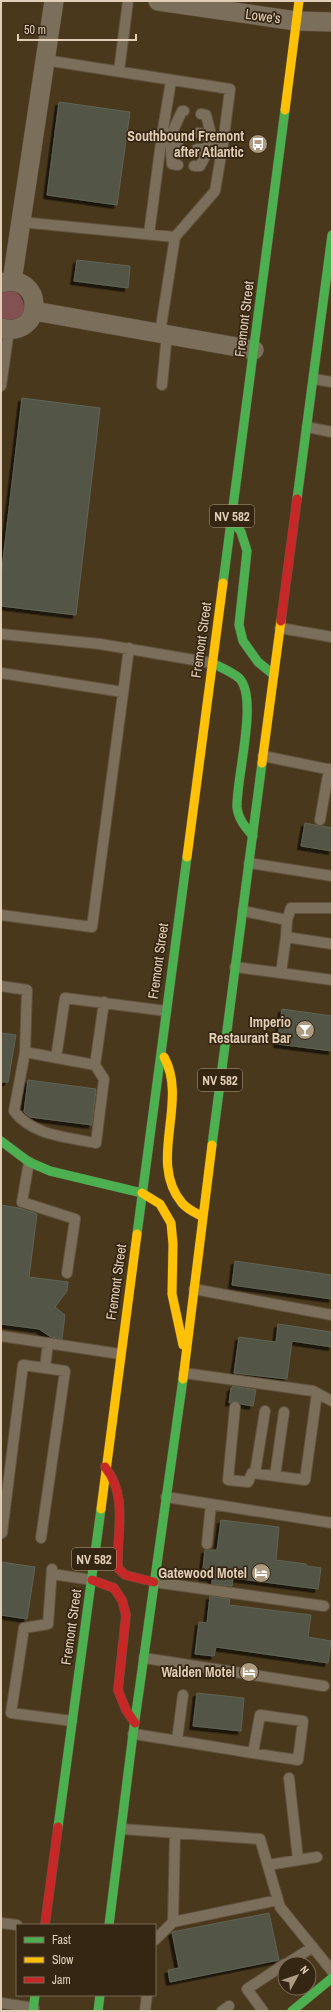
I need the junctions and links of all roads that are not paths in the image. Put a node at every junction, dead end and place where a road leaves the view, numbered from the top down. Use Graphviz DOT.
graph roads {
  1 [pos="54,1"];
  2 [pos="128,1"];
  3 [pos="158,1"];
  4 [pos="299,1"];
  5 [pos="185,3"];
  6 [pos="296,21"];
  7 [pos="332,22"];
  8 [pos="45,60"];
  9 [pos="119,71"];
  10 [pos="171,81"];
  11 [pos="184,111"];
  12 [pos="201,114"];
  13 [pos="182,131"];
  14 [pos="198,133"];
  15 [pos="166,136"];
  16 [pos="218,143"];
  17 [pos="180,148"];
  18 [pos="197,149"];
  19 [pos="178,165"];
  20 [pos="194,166"];
  21 [pos="21,222"];
  22 [pos="149,234"];
  23 [pos="332,235"];
  24 [pos="175,237"];
  25 [pos="7,282"];
  26 [pos="329,285"];
  27 [pos="34,311"];
  28 [pos="5,329"];
  29 [pos="163,334"];
  30 [pos="254,350"];
  31 [pos="314,379"];
  32 [pos="332,382"];
  33 [pos="162,385"];
  34 [pos="1,386"];
  35 [pos="307,427"];
  36 [pos="332,432"];
  37 [pos="231,517"];
  38 [pos="280,628"];
  39 [pos="1,634"];
  40 [pos="332,637"];
  41 [pos="129,648"];
  42 [pos="212,664"];
  43 [pos="1,673"];
  44 [pos="274,675"];
  45 [pos="123,692"];
  46 [pos="263,756"];
  47 [pos="331,769"];
  48 [pos="320,820"];
  49 [pos="253,836"];
  50 [pos="250,863"];
  51 [pos="332,876"];
  52 [pos="332,908"];
  53 [pos="243,911"];
  54 [pos="1,915"];
  55 [pos="287,920"];
  56 [pos="286,937"];
  57 [pos="332,944"];
  58 [pos="235,967"];
  59 [pos="281,973"];
  60 [pos="332,980"];
  61 [pos="1,986"];
  62 [pos="104,1002"];
  63 [pos="166,1011"];
  64 [pos="160,1051"];
  65 [pos="25,1052"];
  66 [pos="56,1058"];
  67 [pos="95,1065"];
  68 [pos="1,1141"];
  69 [pos="29,1162"];
  70 [pos="142,1193"];
  71 [pos="203,1217"];
  72 [pos="67,1273"];
  73 [pos="194,1289"];
  74 [pos="332,1315"];
  75 [pos="1,1336"];
  76 [pos="48,1343"];
  77 [pos="120,1354"];
  78 [pos="186,1357"];
  79 [pos="45,1368"];
  80 [pos="184,1372"];
  81 [pos="317,1393"];
  82 [pos="332,1401"];
  83 [pos="235,1407"];
  84 [pos="265,1411"];
  85 [pos="284,1412"];
  86 [pos="106,1467"];
  87 [pos="255,1473"];
  88 [pos="275,1476"];
  89 [pos="166,1497"];
  90 [pos="212,1504"];
  91 [pos="332,1523"];
  92 [pos="2,1533"];
  93 [pos="41,1538"];
  94 [pos="207,1544"];
  95 [pos="92,1580"];
  96 [pos="154,1582"];
  97 [pos="324,1606"];
  98 [pos="144,1658"];
  99 [pos="324,1686"];
  100 [pos="183,1695"];
  101 [pos="72,1721"];
  102 [pos="134,1729"];
  103 [pos="176,1740"];
  104 [pos="253,1753"];
  105 [pos="289,1778"];
  106 [pos="122,1829"];
  107 [pos="175,1834"];
  108 [pos="317,1857"];
  109 [pos="298,1859"];
  110 [pos="268,1865"];
  111 [pos="278,1900"];
  112 [pos="173,1922"];
  113 [pos="1,1923"];
  114 [pos="45,1924"];
  115 [pos="109,1924"];
  116 [pos="16,1925"];
  117 [pos="156,1940"];
  118 [pos="312,1947"];
  119 [pos="298,1956"];
  120 [pos="277,1969"];
  121 [pos="332,1971"];
  122 [pos="332,1978"];
  123 [pos="35,1996"];
  124 [pos="100,1996"];
  125 [pos="147,1996"];
  126 [pos="1,2003"];
  127 [pos="33,2009"];
  128 [pos="98,2011"];
  129 [pos="145,2011"];
  130 [pos="264,2011"];
  131 [pos="292,2011"];
  1 -- 8 [label="street"];
  2 -- 9 [label="lane"];
  3 -- 5 [label="street, Lowe's"];
  4 -- 6 [label="main road, Fremont Street / NV 582"];
  5 -- 6 [label="street, Lowe's"];
  6 -- 7 [label="street, Lowe's"];
  6 -- 30 [label="main road, Fremont Street / NV 582"];
  8 -- 9 [label="lane"];
  8 -- 21 [label="street"];
  9 -- 10 [label="lane"];
  10 -- 15 [label="lane"];
  10 -- 16 [label="lane"];
  11 -- 15 [label="lane"];
  12 -- 16 [label="lane"];
  13 -- 15 [label="lane"];
  14 -- 16 [label="lane"];
  15 -- 17 [label="lane"];
  15 -- 19 [label="lane"];
  15 -- 22 [label="lane"];
  16 -- 18 [label="lane"];
  16 -- 20 [label="lane"];
  16 -- 24 [label="lane"];
  21 -- 22 [label="lane"];
  21 -- 25 [label="street"];
  22 -- 24 [label="lane"];
  23 -- 26 [label="main road, NV 582"];
  24 -- 29 [label="lane"];
  25 -- 27 [label="street"];
  26 -- 31 [label="main road, NV 582"];
  27 -- 28 [label="street"];
  27 -- 29 [label="street"];
  28 -- 34 [label="lane"];
  29 -- 30 [label="street"];
  29 -- 33 [label="lane"];
  30 -- 37 [label="main road, Fremont Street / NV 582"];
  31 -- 32 [label="lane"];
  31 -- 35 [label="main road, NV 582"];
  35 -- 36 [label="lane"];
  35 -- 38 [label="main road, NV 582"];
  37 -- 42 [label="main road, Fremont Street / NV 582"];
  37 -- 44 [label="main road"];
  38 -- 40 [label="lane"];
  38 -- 44 [label="main road, NV 582"];
  39 -- 41 [label="lane"];
  41 -- 42 [label="lane"];
  41 -- 45 [label="lane"];
  42 -- 49 [label="main road"];
  42 -- 63 [label="main road, Fremont Street / NV 582"];
  43 -- 45 [label="lane"];
  44 -- 46 [label="main road, NV 582"];
  45 -- 54 [label="lane"];
  46 -- 47 [label="lane"];
  46 -- 49 [label="main road, NV 582"];
  47 -- 48 [label="lane"];
  49 -- 50 [label="main road, NV 582"];
  50 -- 51 [label="lane"];
  50 -- 53 [label="main road, NV 582"];
  52 -- 55 [label="lane"];
  53 -- 55 [label="lane"];
  53 -- 58 [label="main road, NV 582"];
  55 -- 56 [label="lane"];
  56 -- 57 [label="lane"];
  56 -- 59 [label="lane"];
  58 -- 59 [label="lane"];
  58 -- 71 [label="main road, NV 582"];
  59 -- 60 [label="lane"];
  61 -- 65 [label="lane"];
  62 -- 63 [label="lane"];
  62 -- 66 [label="lane"];
  62 -- 67 [label="lane"];
  63 -- 64 [label="main road, Fremont Street / NV 582"];
  64 -- 70 [label="main road, Fremont Street / NV 582"];
  64 -- 71 [label="main road"];
  65 -- 66 [label="lane"];
  65 -- 67 [label="lane"];
  66 -- 67 [label="lane"];
  68 -- 69 [label="main road"];
  69 -- 70 [label="main road"];
  69 -- 72 [label="lane"];
  70 -- 77 [label="main road, Fremont Street / NV 582"];
  70 -- 78 [label="main road"];
  71 -- 73 [label="main road, NV 582"];
  73 -- 74 [label="lane"];
  73 -- 78 [label="main road, NV 582"];
  75 -- 76 [label="lane"];
  76 -- 77 [label="lane"];
  76 -- 79 [label="lane"];
  77 -- 86 [label="main road, Fremont Street / NV 582"];
  78 -- 80 [label="main road, NV 582"];
  79 -- 92 [label="lane"];
  79 -- 93 [label="lane"];
  80 -- 81 [label="lane"];
  80 -- 89 [label="main road, NV 582"];
  81 -- 82 [label="lane"];
  81 -- 88 [label="lane"];
  83 -- 87 [label="lane"];
  84 -- 87 [label="lane"];
  85 -- 88 [label="lane"];
  86 -- 95 [label="main road, Fremont Street / NV 582"];
  86 -- 96 [label="main road"];
  87 -- 88 [label="lane"];
  89 -- 90 [label="lane"];
  89 -- 96 [label="main road, NV 582"];
  90 -- 91 [label="lane"];
  90 -- 94 [label="lane"];
  95 -- 101 [label="main road, Fremont Street / NV 582"];
  95 -- 101 [label="lane"];
  95 -- 102 [label="main road"];
  96 -- 97 [label="lane"];
  96 -- 98 [label="main road, NV 582"];
  98 -- 99 [label="lane"];
  98 -- 102 [label="main road, NV 582"];
  100 -- 103 [label="lane"];
  101 -- 114 [label="main road, Fremont Street / NV 582"];
  102 -- 103 [label="lane"];
  102 -- 106 [label="main road, NV 582"];
  103 -- 104 [label="lane"];
  104 -- 104 [label="lane"];
  105 -- 109 [label="lane"];
  106 -- 107 [label="lane"];
  106 -- 115 [label="main road, NV 582"];
  107 -- 110 [label="lane"];
  107 -- 112 [label="lane"];
  108 -- 109 [label="lane"];
  109 -- 110 [label="lane"];
  110 -- 111 [label="lane"];
  111 -- 112 [label="lane"];
  111 -- 118 [label="lane"];
  112 -- 117 [label="lane"];
  113 -- 116 [label="lane"];
  118 -- 119 [label="lane"];
  118 -- 121 [label="lane"];
  120 -- 130 [label="lane"];
  122 -- 131 [label="main road"];
  123 -- 127 [label="main road"];
  124 -- 128 [label="main road"];
  125 -- 129 [label="lane"];
  126 -- 127 [label="lane"];
}
